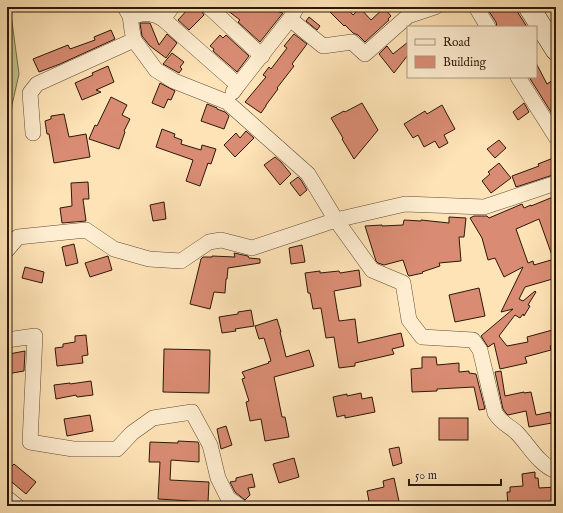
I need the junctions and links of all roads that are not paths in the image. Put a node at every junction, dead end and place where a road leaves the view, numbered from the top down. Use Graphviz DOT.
graph roads {
  1 [pos="209,7"];
  2 [pos="435,7"];
  3 [pos="476,7"];
  4 [pos="529,7"];
  5 [pos="127,12"];
  6 [pos="168,13"];
  7 [pos="294,13"];
  8 [pos="487,26"];
  9 [pos="134,40"];
  10 [pos="556,50"];
  11 [pos="262,56"];
  12 [pos="519,78"];
  13 [pos="238,84"];
  14 [pos="227,102"];
  15 [pos="33,133"];
  16 [pos="556,137"];
  17 [pos="556,183"];
  18 [pos="336,220"];
  19 [pos="7,250"];
  20 [pos="7,340"];
  21 [pos="556,471"];
  22 [pos="7,498"];
  23 [pos="17,506"];
  24 [pos="239,506"];
  1 -- 11 [label="street"];
  2 -- 7 [label="street"];
  3 -- 8 [label="street"];
  4 -- 10 [label="main road"];
  5 -- 6 [label="street"];
  5 -- 9 [label="street"];
  6 -- 13 [label="street"];
  7 -- 11 [label="street"];
  9 -- 14 [label="street"];
  9 -- 15 [label="street"];
  11 -- 13 [label="street"];
  12 -- 16 [label="street"];
  13 -- 14 [label="street"];
  14 -- 18 [label="street"];
  17 -- 18 [label="street"];
  18 -- 19 [label="street"];
  18 -- 21 [label="street"];
  20 -- 24 [label="street"];
  22 -- 23 [label="street"];
}
